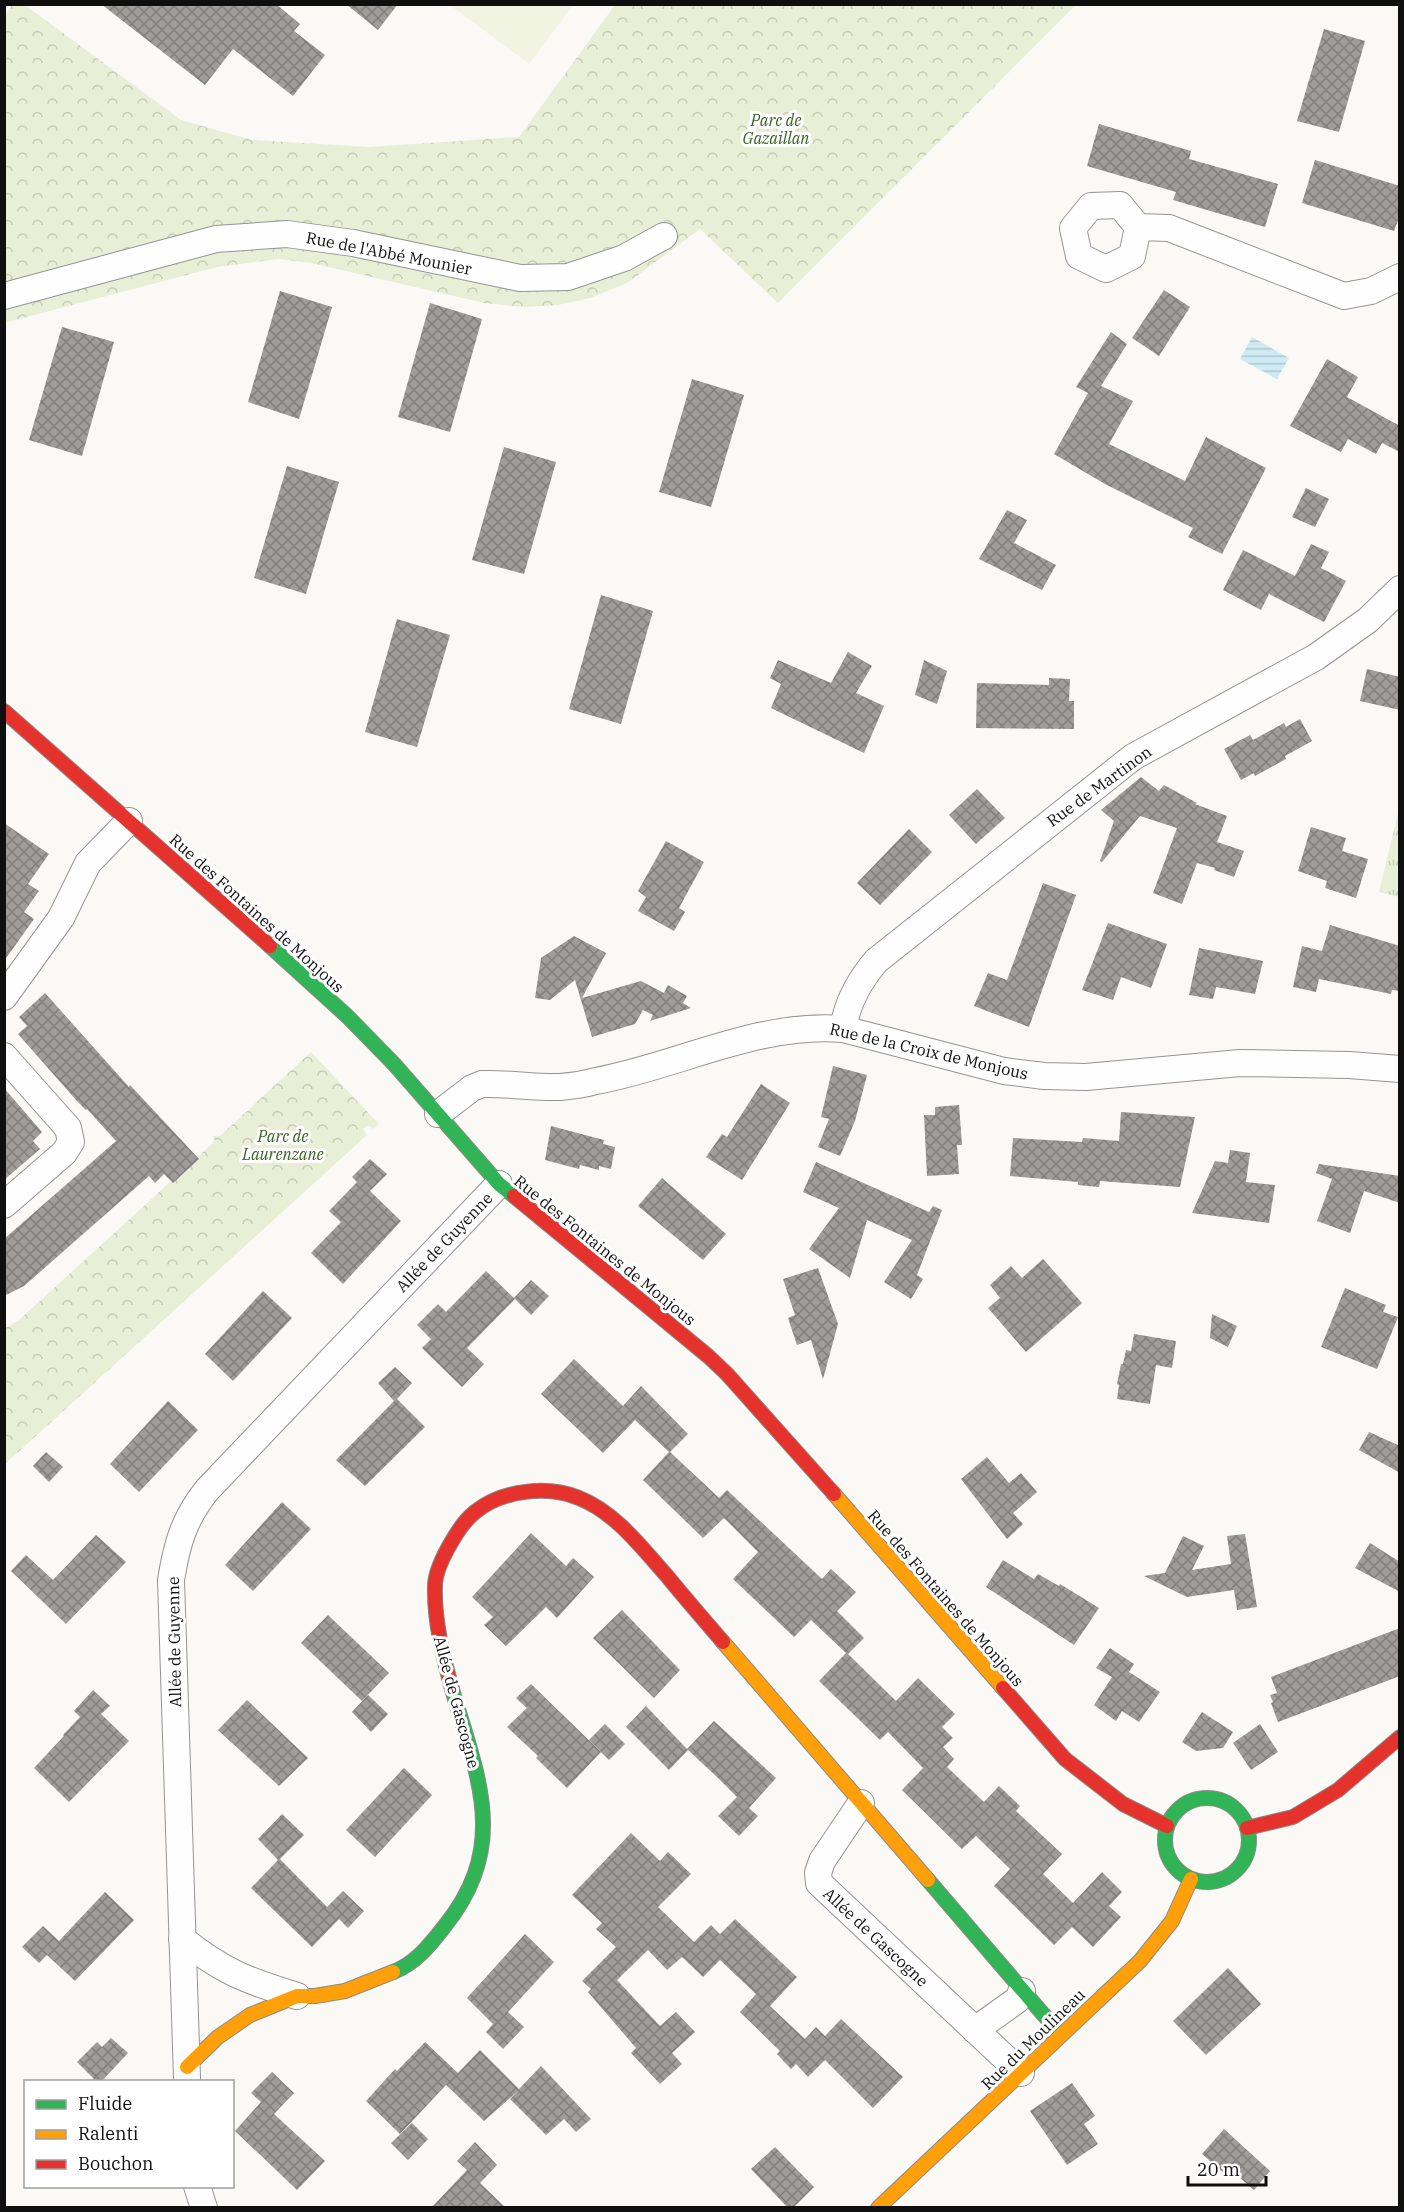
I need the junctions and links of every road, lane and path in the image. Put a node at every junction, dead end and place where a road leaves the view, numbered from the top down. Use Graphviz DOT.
graph roads {
  1 [pos="1138,227"];
  2 [pos="664,236"];
  3 [pos="1400,277"];
  4 [pos="4,296"];
  5 [pos="1400,589"];
  6 [pos="4,711"];
  7 [pos="129,821"];
  8 [pos="4,997"];
  9 [pos="843,1029"];
  10 [pos="4,1056"];
  11 [pos="1400,1069"];
  12 [pos="438,1114"];
  13 [pos="499,1184"];
  14 [pos="4,1205"];
  15 [pos="1400,1737"];
  16 [pos="861,1803"];
  17 [pos="1167,1826"];
  18 [pos="1247,1828"];
  19 [pos="1191,1879"];
  20 [pos="183,1939"];
  21 [pos="1022,1990"];
  22 [pos="297,1996"];
  23 [pos="975,2030"];
  24 [pos="1061,2035"];
  25 [pos="1021,2073"];
  26 [pos="187,2074"];
  27 [pos="197,2188"];
  28 [pos="204,2208"];
  29 [pos="878,2208"];
  1 -- 3 [label="street"];
  2 -- 4 [label="street, Rue de l'Abbé Mounier"];
  5 -- 9 [label="street, Rue de Martinon"];
  6 -- 7 [label="street, Rue des Fontaines de Monjous"];
  7 -- 8 [label="street"];
  7 -- 12 [label="street, Rue des Fontaines de Monjous"];
  9 -- 11 [label="street, Rue de la Croix de Monjous"];
  9 -- 12 [label="street, Rue de la Croix de Monjous"];
  10 -- 14 [label="street"];
  12 -- 13 [label="street, Rue des Fontaines de Monjous"];
  13 -- 17 [label="street, Rue des Fontaines de Monjous"];
  13 -- 20 [label="street, Allée de Guyenne"];
  15 -- 18 [label="street"];
  16 -- 21 [label="street, Allée de Gascogne"];
  16 -- 22 [label="street, Allée de Gascogne"];
  16 -- 23 [label="street, Allée de Gascogne"];
  17 -- 18 [label="street"];
  17 -- 19 [label="street"];
  18 -- 19 [label="street"];
  19 -- 24 [label="street, Rue du Moulineau"];
  20 -- 22 [label="street, Allée de Gascogne"];
  20 -- 26 [label="street, Allée de Guyenne"];
  21 -- 23 [label="street"];
  21 -- 24 [label="street, Allée de Gascogne"];
  22 -- 26 [label="street, Allée de Gascogne"];
  23 -- 25 [label="street, Allée de Gascogne"];
  24 -- 25 [label="street, Rue du Moulineau"];
  25 -- 29 [label="street, Rue du Moulineau"];
  27 -- 28 [label="street"];
}
